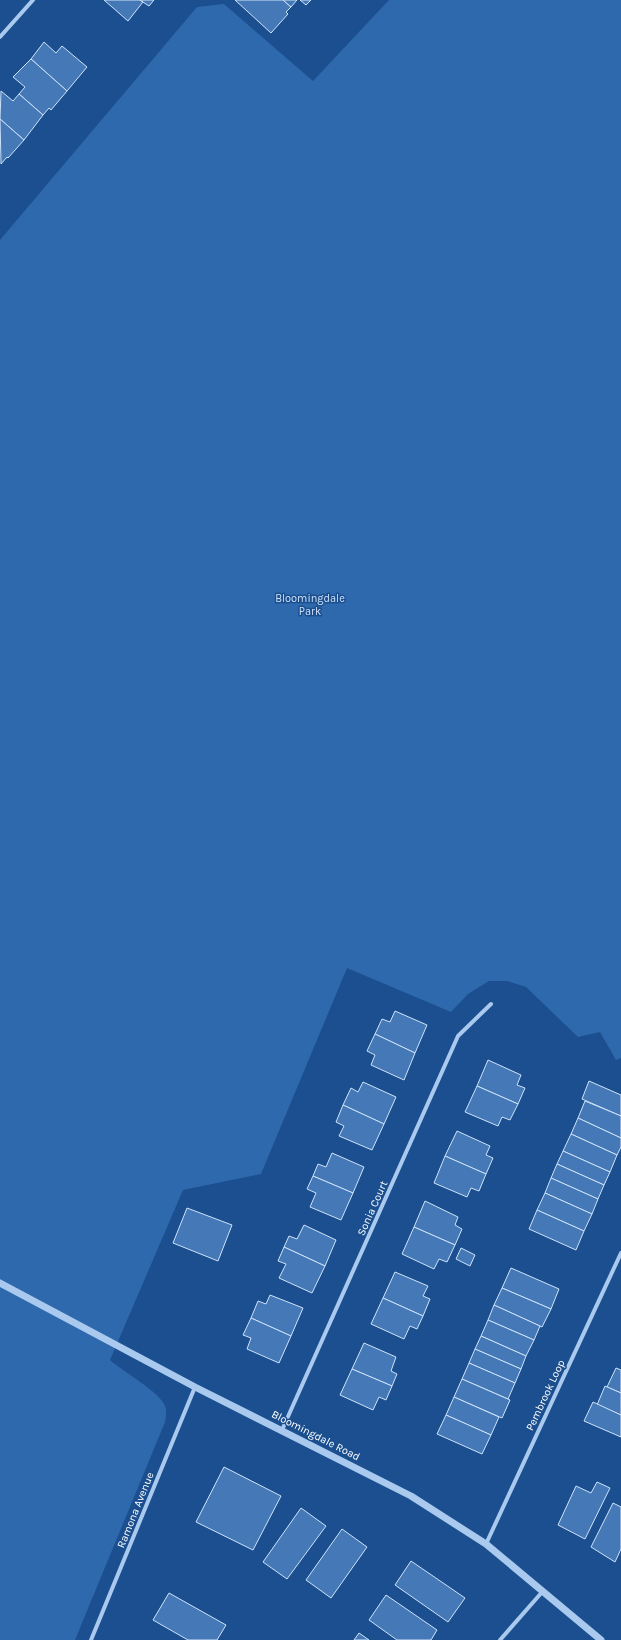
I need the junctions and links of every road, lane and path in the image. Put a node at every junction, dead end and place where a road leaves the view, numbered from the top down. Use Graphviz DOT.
graph roads {
  1 [pos="33,0"];
  2 [pos="0,37"];
  3 [pos="491,1004"];
  4 [pos="621,1253"];
  5 [pos="0,1283"];
  6 [pos="195,1387"];
  7 [pos="282,1430"];
  8 [pos="486,1544"];
  9 [pos="543,1590"];
  10 [pos="91,1640"];
  11 [pos="500,1640"];
  12 [pos="601,1640"];
  1 -- 2 [label="street"];
  3 -- 7 [label="street, Sonia Court"];
  4 -- 8 [label="street, Pembrook Loop"];
  5 -- 6 [label="street, Bloomingdale Road"];
  6 -- 7 [label="street, Bloomingdale Road"];
  6 -- 10 [label="street, Ramona Avenue"];
  7 -- 8 [label="street, Bloomingdale Road"];
  8 -- 9 [label="street, Bloomingdale Road"];
  9 -- 11 [label="street"];
  9 -- 12 [label="street, Bloomingdale Road"];
}
